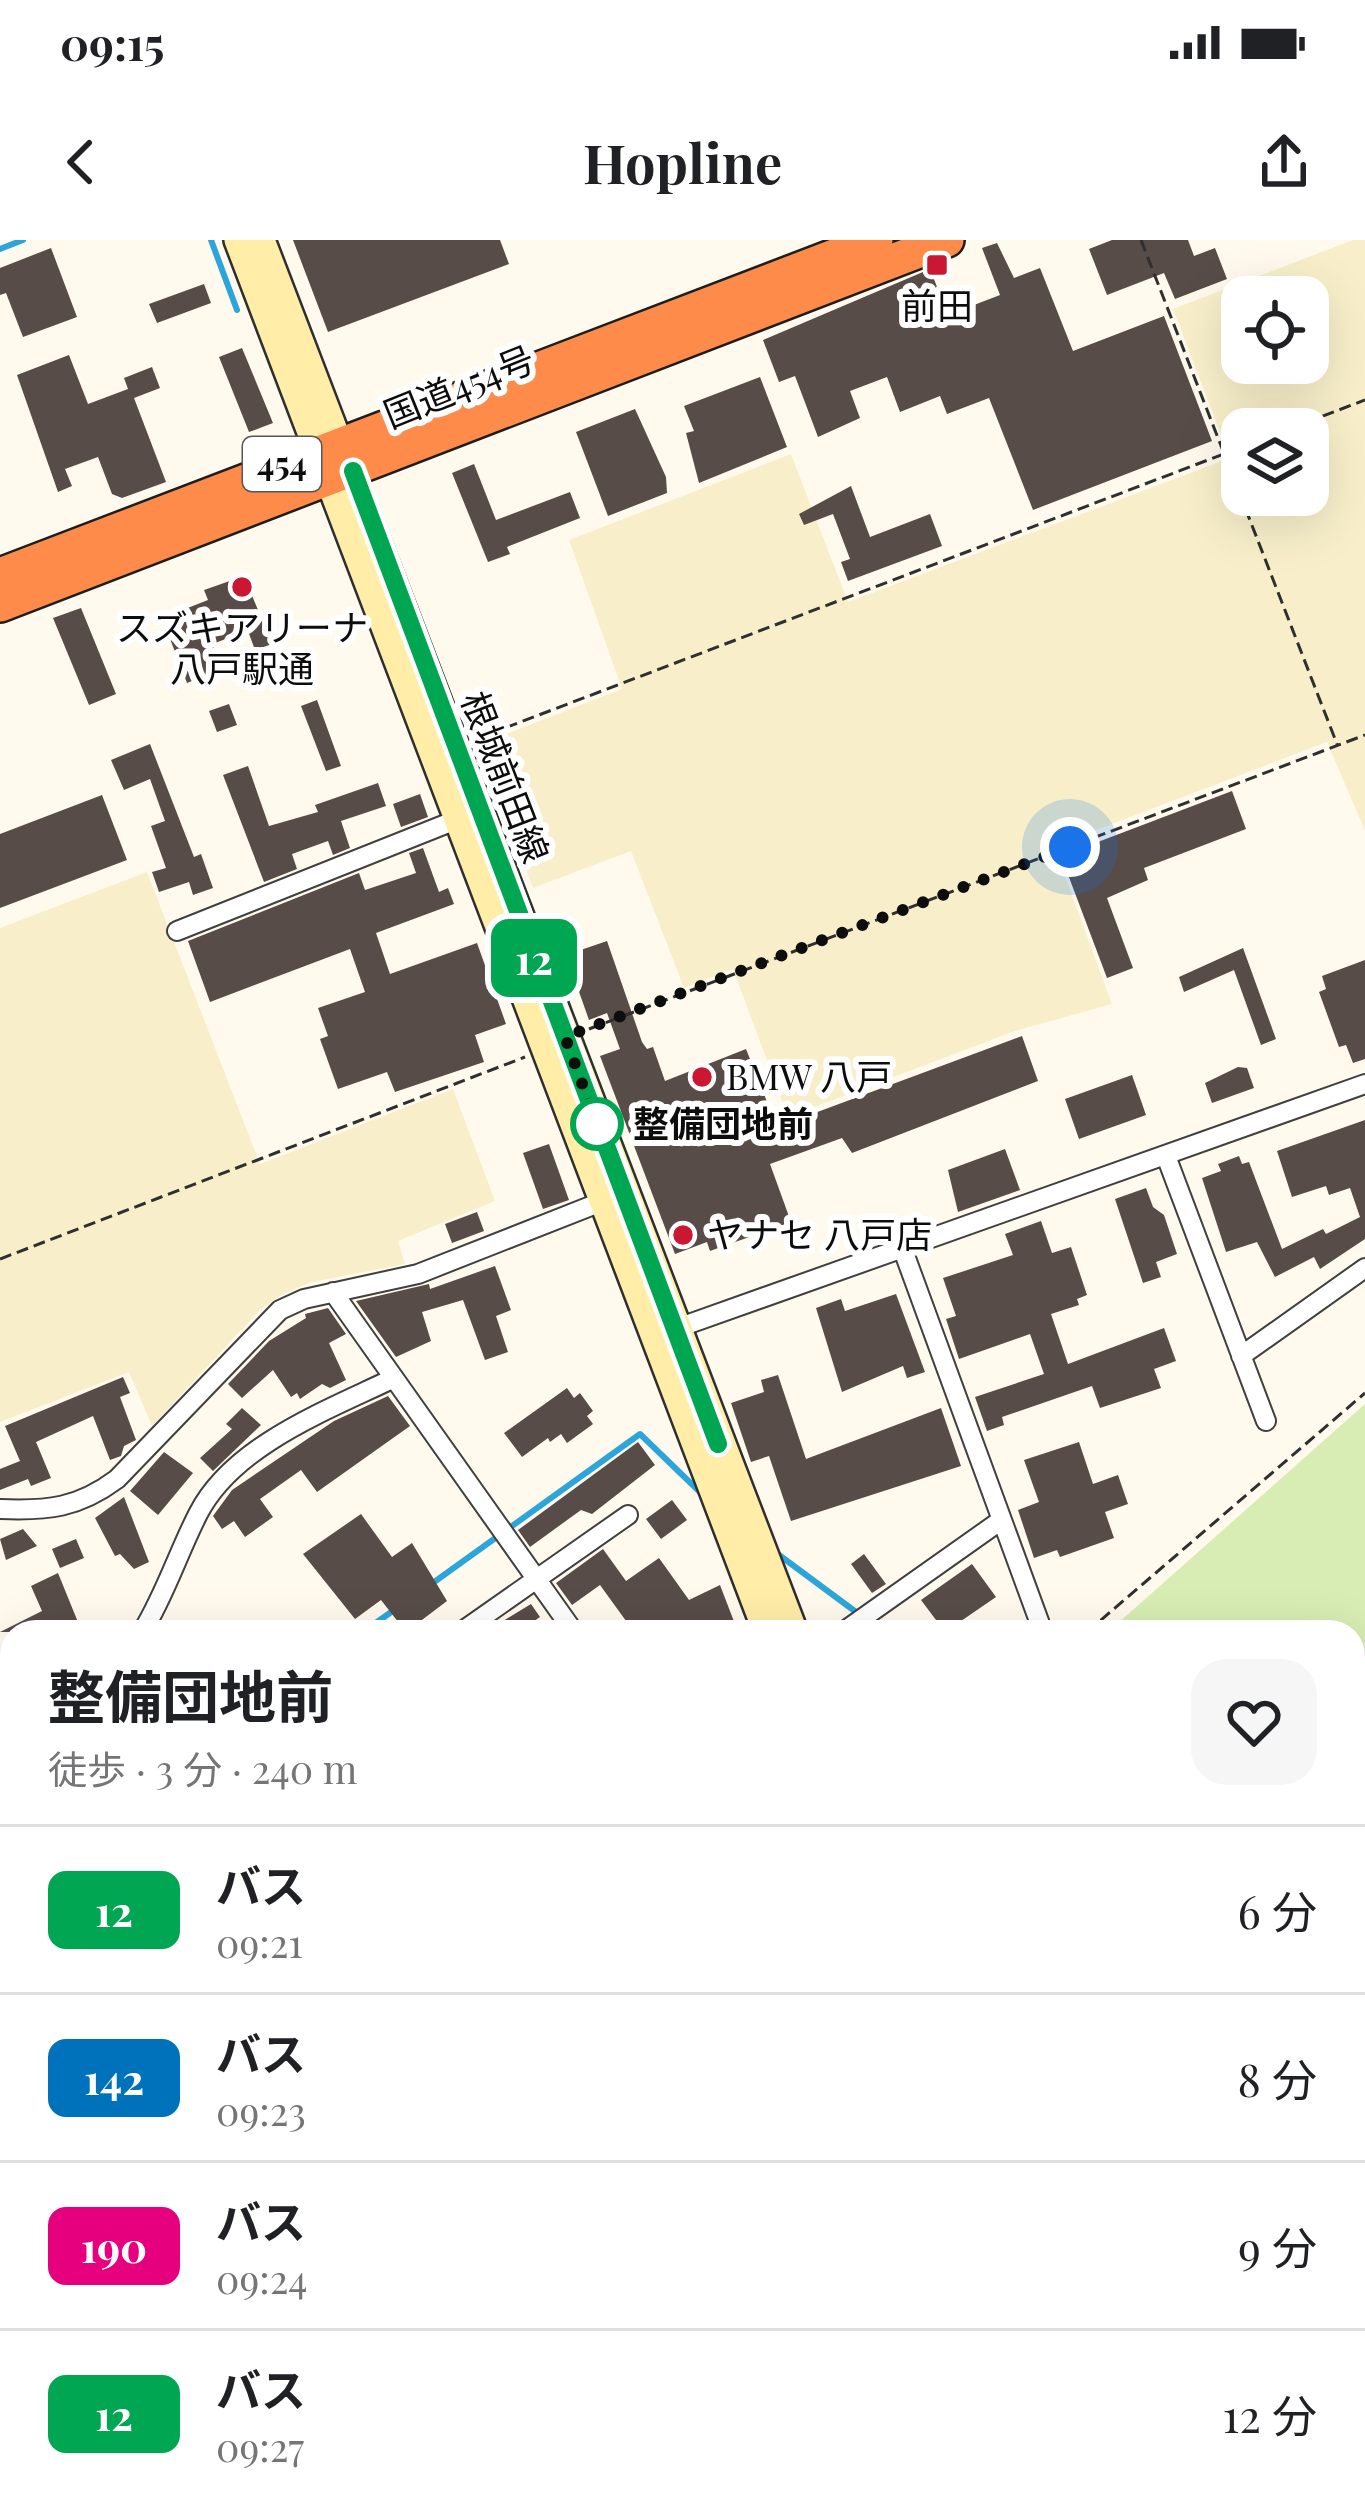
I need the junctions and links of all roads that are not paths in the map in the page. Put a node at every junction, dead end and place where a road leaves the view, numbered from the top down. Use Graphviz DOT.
graph roads {
  1 [pos="238,240"];
  2 [pos="261,240"];
  3 [pos="876,240"];
  4 [pos="947,240"];
  5 [pos="334,461"];
  6 [pos="0,575"];
  7 [pos="0,605"];
  8 [pos="456,820"];
  9 [pos="177,931"];
  10 [pos="554,1044"];
  11 [pos="1365,1084"];
  12 [pos="1166,1156"];
  13 [pos="601,1202"];
  14 [pos="903,1250"];
  15 [pos="1365,1268"];
  16 [pos="333,1292"];
  17 [pos="663,1332"];
  18 [pos="1241,1356"];
  19 [pos="394,1378"];
  20 [pos="1266,1421"];
  21 [pos="706,1448"];
  22 [pos="0,1509"];
  23 [pos="628,1515"];
  24 [pos="1000,1521"];
  25 [pos="536,1579"];
  26 [pos="148,1620"];
  27 [pos="478,1620"];
  28 [pos="565,1620"];
  29 [pos="763,1620"];
  30 [pos="788,1620"];
  31 [pos="860,1620"];
  32 [pos="1038,1620"];
  1 -- 5 [label="street"];
  2 -- 5 [label="street"];
  3 -- 5 [label="highway, 国道454号 / 454"];
  4 -- 5 [label="highway, 国道454号 / 454"];
  5 -- 6 [label="highway, 国道454号 / 454"];
  5 -- 7 [label="highway, 国道454号 / 454"];
  5 -- 8 [label="street, 根城前田線"];
  5 -- 10 [label="street, 根城前田線"];
  8 -- 9 [label="street"];
  8 -- 10 [label="street, 根城前田線"];
  10 -- 13 [label="street, 根城前田線"];
  10 -- 17 [label="street, 根城前田線"];
  11 -- 12 [label="street"];
  12 -- 14 [label="street"];
  12 -- 18 [label="street"];
  13 -- 16 [label="street"];
  13 -- 17 [label="street, 根城前田線"];
  14 -- 17 [label="street"];
  14 -- 24 [label="street"];
  15 -- 18 [label="street"];
  16 -- 19 [label="street"];
  16 -- 22 [label="street"];
  17 -- 21 [label="street, 根城前田線"];
  18 -- 20 [label="street"];
  19 -- 25 [label="street"];
  19 -- 26 [label="street"];
  21 -- 29 [label="street"];
  21 -- 30 [label="street"];
  23 -- 25 [label="street"];
  24 -- 31 [label="street"];
  24 -- 32 [label="street"];
  25 -- 27 [label="street"];
  25 -- 28 [label="street"];
}
